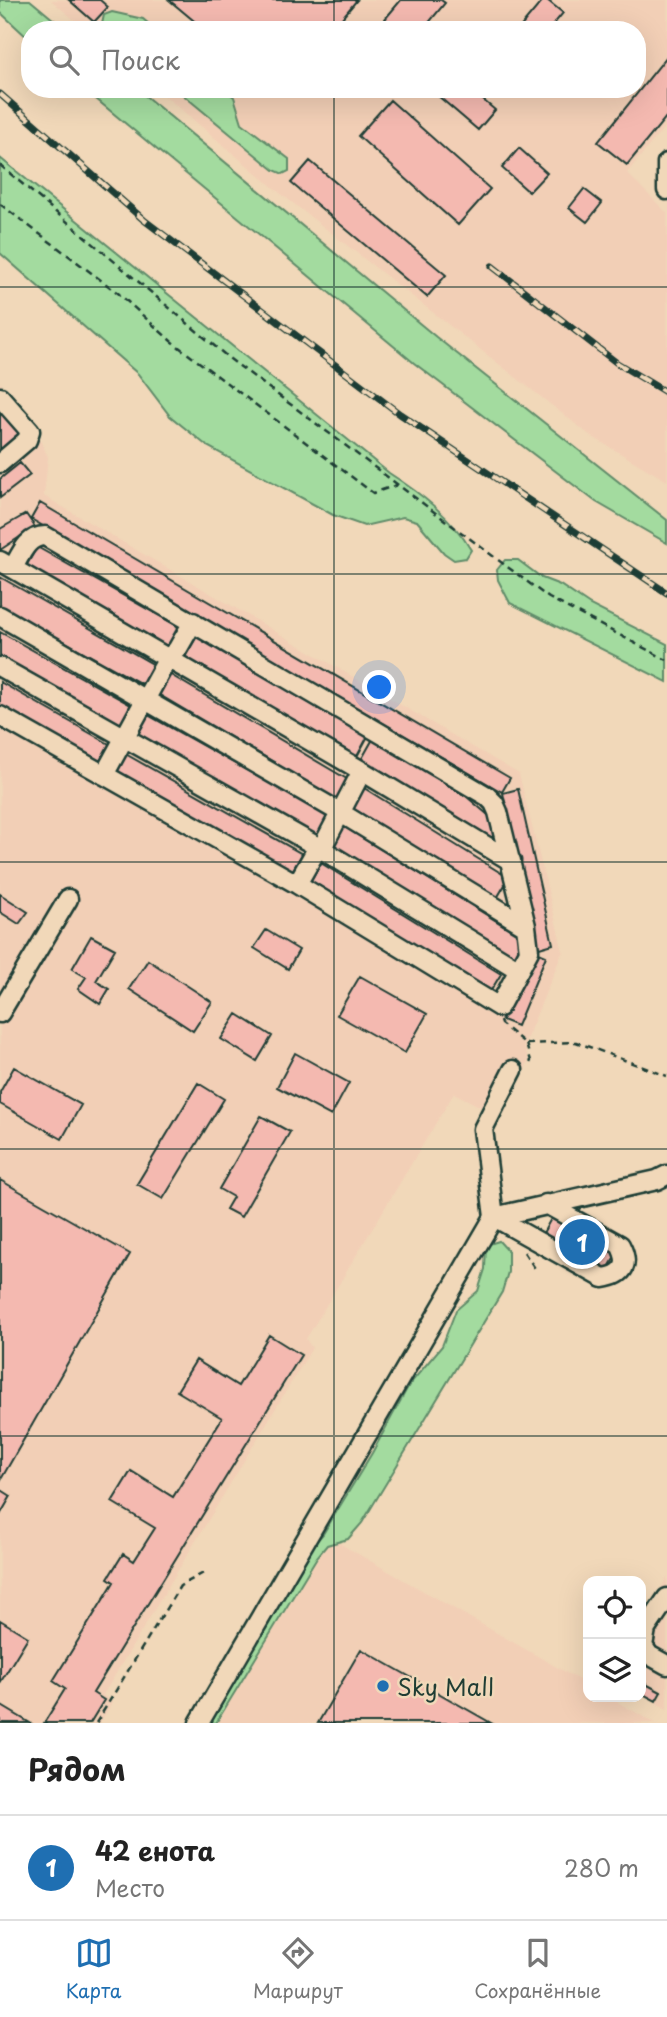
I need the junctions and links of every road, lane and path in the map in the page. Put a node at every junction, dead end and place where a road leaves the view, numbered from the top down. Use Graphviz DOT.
graph roads {
  1 [pos="667,163"];
  2 [pos="0,165"];
  3 [pos="667,190"];
  4 [pos="0,204"];
  5 [pos="0,397"];
  6 [pos="0,463"];
  7 [pos="398,484"];
  8 [pos="6,565"];
  9 [pos="0,616"];
  10 [pos="192,622"];
  11 [pos="168,658"];
  12 [pos="667,660"];
  13 [pos="0,667"];
  14 [pos="145,699"];
  15 [pos="0,716"];
  16 [pos="126,737"];
  17 [pos="362,771"];
  18 [pos="104,775"];
  19 [pos="341,813"];
  20 [pos="318,846"];
  21 [pos="511,861"];
  22 [pos="297,884"];
  23 [pos="68,898"];
  24 [pos="526,926"];
  25 [pos="519,970"];
  26 [pos="0,1013"];
  27 [pos="526,1044"];
  28 [pos="513,1070"];
  29 [pos="667,1076"];
  30 [pos="667,1175"];
  31 [pos="545,1204"];
  32 [pos="494,1217"];
  33 [pos="207,1572"];
  34 [pos="667,1598"];
  35 [pos="667,1665"];
  36 [pos="96,1723"];
  37 [pos="199,1723"];
  1 -- 3 [label="street"];
  2 -- 7 [label="path"];
  4 -- 7 [label="path"];
  5 -- 6 [label="street"];
  7 -- 12 [label="path"];
  8 -- 10 [label="street"];
  8 -- 11 [label="street"];
  9 -- 14 [label="street"];
  10 -- 11 [label="street"];
  10 -- 21 [label="street"];
  11 -- 14 [label="street"];
  11 -- 17 [label="street"];
  13 -- 16 [label="street"];
  14 -- 16 [label="street"];
  14 -- 19 [label="street"];
  15 -- 18 [label="street"];
  16 -- 18 [label="street"];
  16 -- 20 [label="street"];
  17 -- 19 [label="street"];
  17 -- 21 [label="street"];
  18 -- 22 [label="street"];
  19 -- 20 [label="street"];
  19 -- 24 [label="street"];
  20 -- 22 [label="street"];
  20 -- 25 [label="street"];
  21 -- 24 [label="street"];
  22 -- 25 [label="street"];
  23 -- 26 [label="street"];
  24 -- 25 [label="street"];
  27 -- 29 [label="path"];
  28 -- 32 [label="street"];
  30 -- 31 [label="street"];
  31 -- 32 [label="street"];
  31 -- 32 [label="street"];
  32 -- 37 [label="street"];
  33 -- 36 [label="path"];
  34 -- 35 [label="street"];
}
